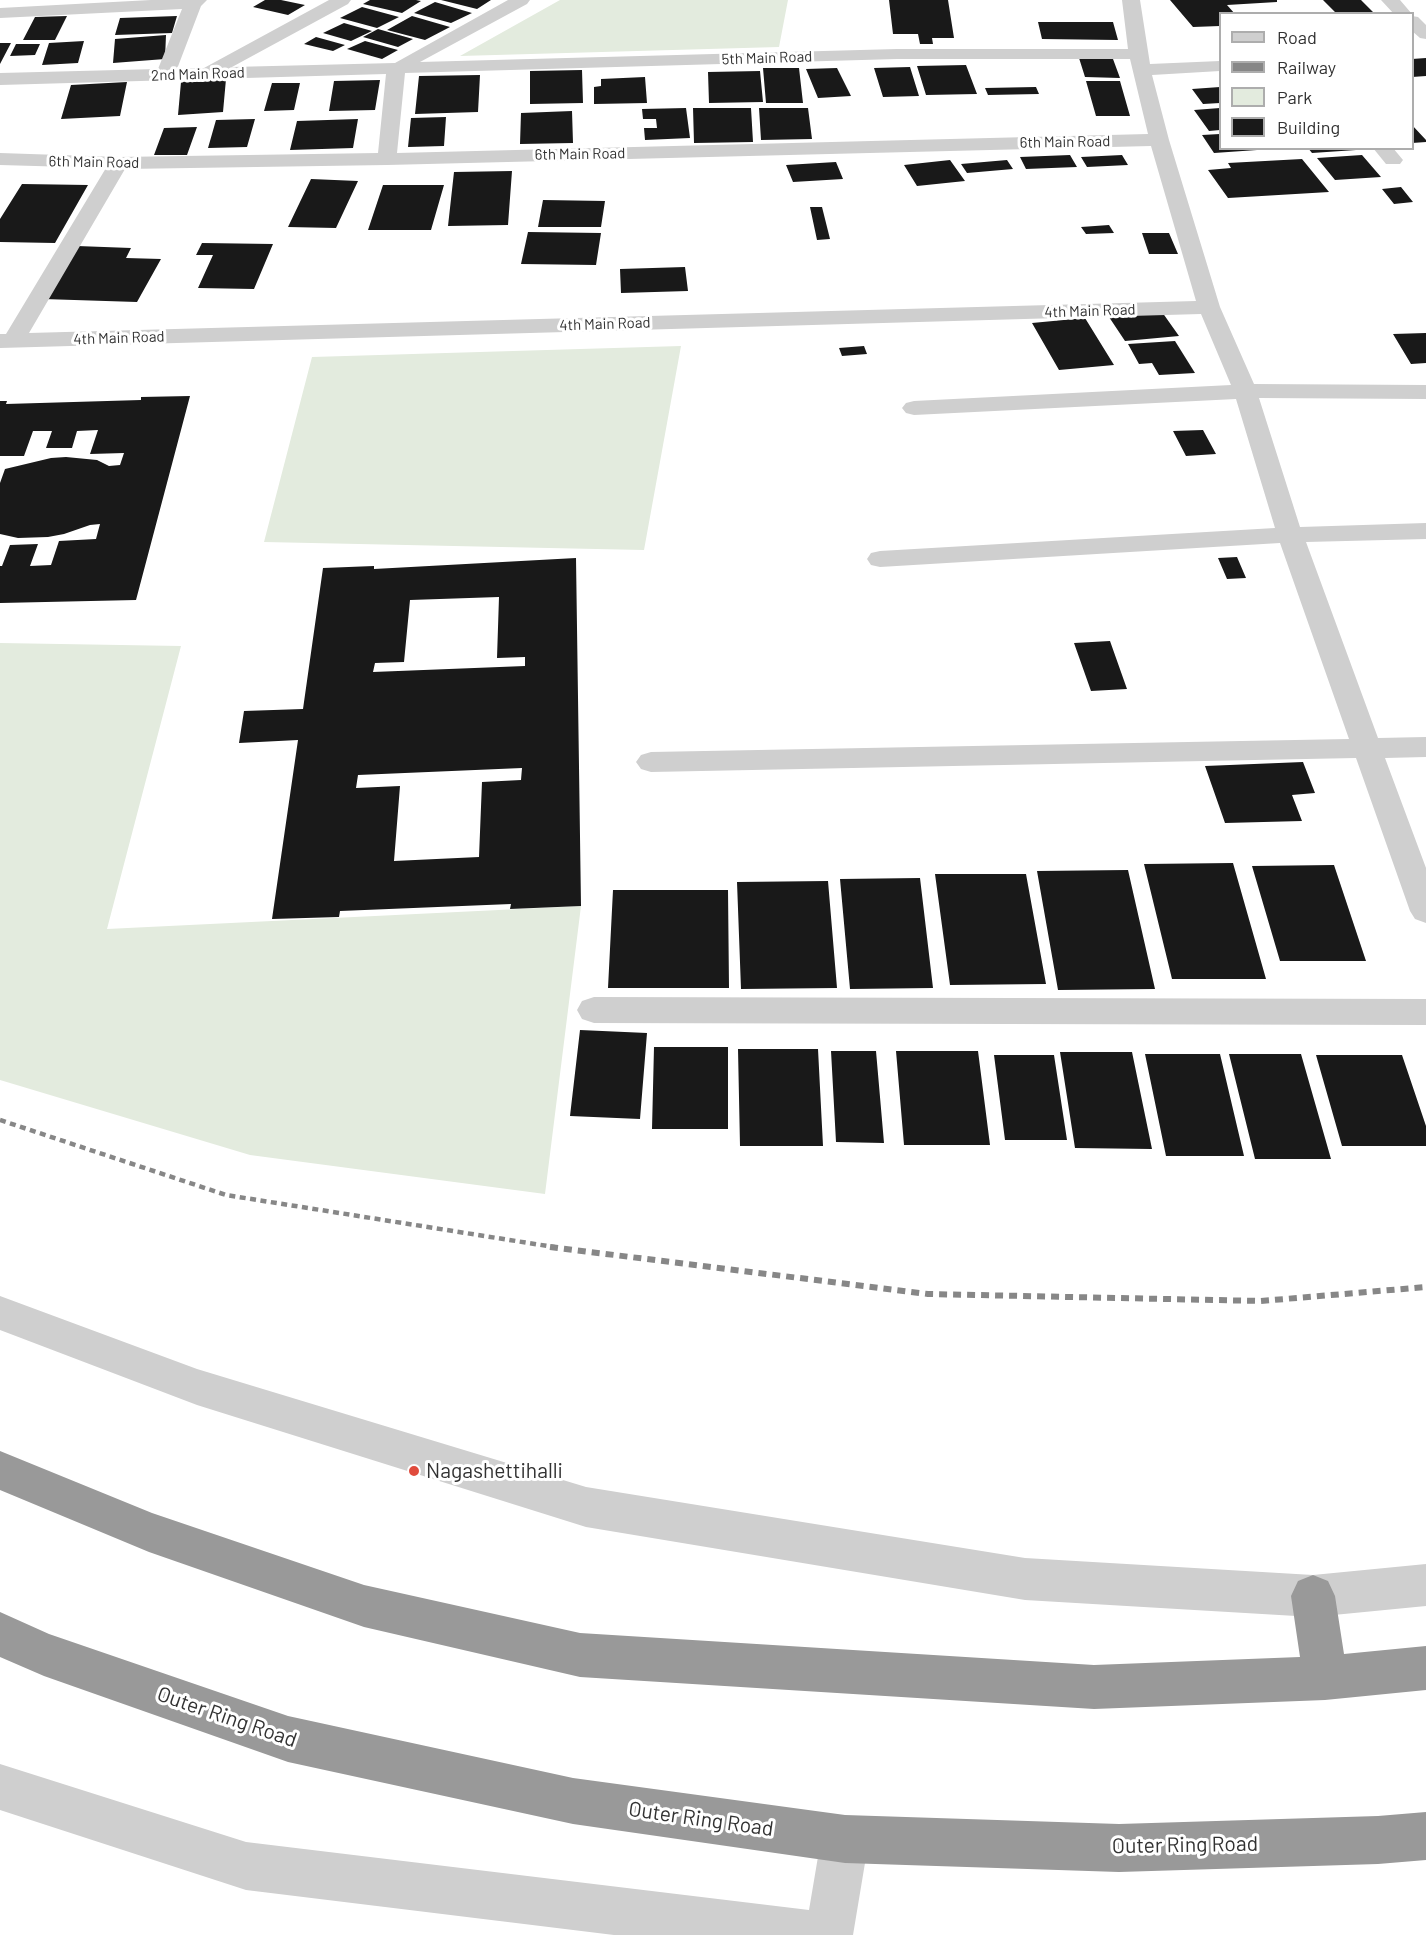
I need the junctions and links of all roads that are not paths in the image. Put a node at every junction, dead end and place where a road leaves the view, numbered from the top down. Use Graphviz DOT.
graph roads {
  1 [pos="342,0"];
  2 [pos="521,0"];
  3 [pos="1131,0"];
  4 [pos="1390,0"];
  5 [pos="195,1"];
  6 [pos="1402,12"];
  7 [pos="0,13"];
  8 [pos="1414,22"];
  9 [pos="1426,34"];
  10 [pos="1140,62"];
  11 [pos="1219,66"];
  12 [pos="396,68"];
  13 [pos="206,74"];
  14 [pos="165,75"];
  15 [pos="0,79"];
  16 [pos="1159,140"];
  17 [pos="0,159"];
  18 [pos="387,159"];
  19 [pos="119,163"];
  20 [pos="1209,307"];
  21 [pos="6,341"];
  22 [pos="1245,391"];
  23 [pos="1426,392"];
  24 [pos="914,408"];
  25 [pos="1426,531"];
  26 [pos="1290,535"];
  27 [pos="880,559"];
  28 [pos="1426,747"];
  29 [pos="1368,749"];
  30 [pos="651,762"];
  31 [pos="1426,911"];
  32 [pos="594,1010"];
  33 [pos="1426,1012"];
  34 [pos="0,1313"];
  35 [pos="0,1470"];
  36 [pos="1426,1585"];
  37 [pos="1313,1596"];
  38 [pos="0,1634"];
  39 [pos="1426,1668"];
  40 [pos="1325,1678"];
  41 [pos="0,1787"];
  42 [pos="1426,1836"];
  43 [pos="845,1839"];
  44 [pos="813,1935"];
  45 [pos="829,1935"];
  1 -- 13 [label="street"];
  2 -- 12 [label="street"];
  3 -- 10 [label="street"];
  4 -- 6 [label="street"];
  5 -- 7 [label="street"];
  5 -- 14 [label="street"];
  8 -- 9 [label="street"];
  10 -- 11 [label="street, 5th Main Road"];
  10 -- 12 [label="street, 5th Main Road"];
  10 -- 16 [label="street"];
  12 -- 13 [label="street, 2nd Main Road"];
  12 -- 18 [label="street"];
  13 -- 14 [label="street, 2nd Main Road"];
  14 -- 15 [label="street, 2nd Main Road"];
  16 -- 18 [label="street, 6th Main Road"];
  16 -- 20 [label="street"];
  17 -- 19 [label="street, 6th Main Road"];
  18 -- 19 [label="street, 6th Main Road"];
  19 -- 21 [label="street"];
  20 -- 21 [label="street, 4th Main Road"];
  20 -- 22 [label="street"];
  22 -- 23 [label="street"];
  22 -- 24 [label="street"];
  22 -- 26 [label="street"];
  25 -- 26 [label="street"];
  26 -- 27 [label="street"];
  26 -- 29 [label="street"];
  28 -- 29 [label="street"];
  29 -- 30 [label="street"];
  29 -- 31 [label="street"];
  32 -- 33 [label="street"];
  34 -- 37 [label="street"];
  35 -- 40 [label="highway"];
  36 -- 37 [label="street"];
  37 -- 40 [label="highway"];
  38 -- 43 [label="highway, Outer Ring Road"];
  39 -- 40 [label="highway"];
  41 -- 44 [label="street"];
  42 -- 43 [label="highway, Outer Ring Road"];
  43 -- 45 [label="street"];
}
